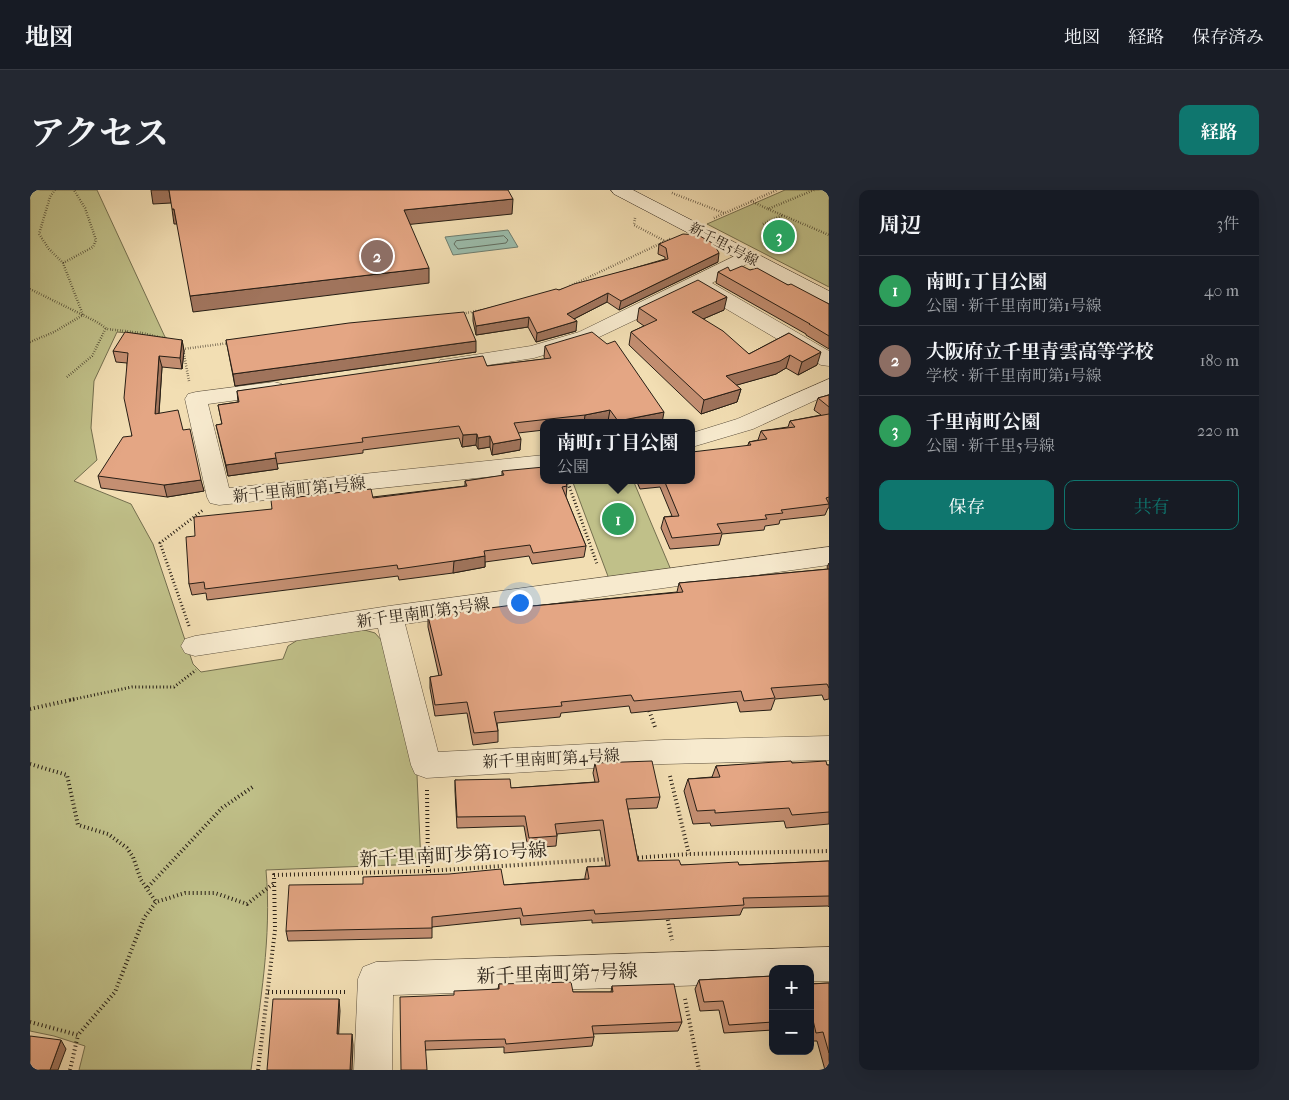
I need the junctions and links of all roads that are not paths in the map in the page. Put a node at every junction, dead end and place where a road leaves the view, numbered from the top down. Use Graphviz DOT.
graph roads {
  1 [pos="620,190"];
  2 [pos="747,256"];
  3 [pos="697,283"];
  4 [pos="829,298"];
  5 [pos="829,360"];
  6 [pos="424,369"];
  7 [pos="295,386"];
  8 [pos="829,386"];
  9 [pos="695,439"];
  10 [pos="540,463"];
  11 [pos="829,556"];
  12 [pos="389,616"];
  13 [pos="195,646"];
  14 [pos="829,748"];
  15 [pos="829,964"];
  16 [pos="373,1070"];
  1 -- 2 [label="street, 新千里5号線"];
  2 -- 3 [label="street"];
  2 -- 4 [label="street, 新千里5号線"];
  3 -- 5 [label="street"];
  3 -- 6 [label="street"];
  7 -- 10 [label="street, 新千里南町第1号線"];
  8 -- 9 [label="street"];
  11 -- 12 [label="street, 新千里南町第3号線"];
  12 -- 13 [label="street, 新千里南町第3号線"];
  12 -- 14 [label="street, 新千里南町第4号線"];
  15 -- 16 [label="street, 新千里南町第7号線"];
}
